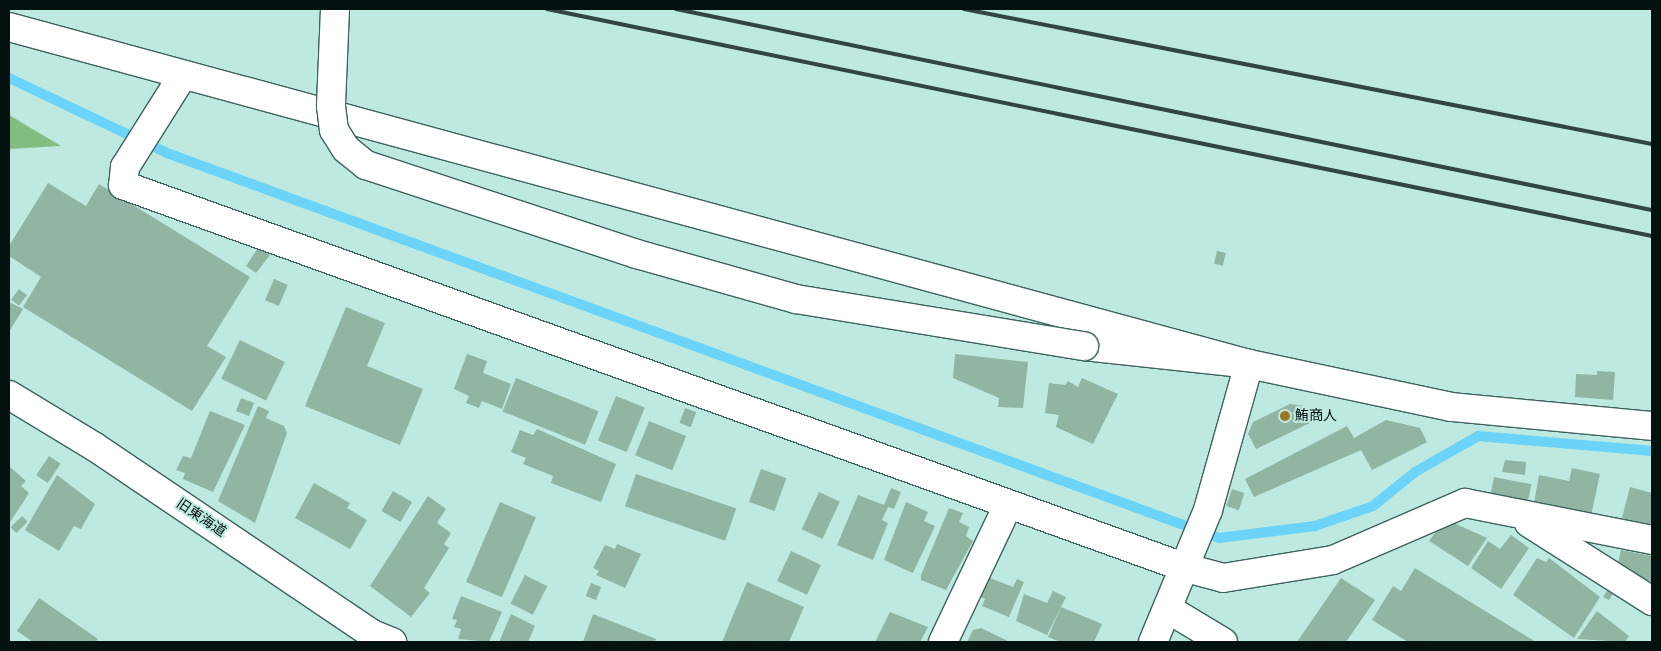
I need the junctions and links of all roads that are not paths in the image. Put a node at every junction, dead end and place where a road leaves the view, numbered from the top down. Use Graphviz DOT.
graph roads {
  1 [pos="335,9"];
  2 [pos="9,27"];
  3 [pos="183,75"];
  4 [pos="1249,364"];
  5 [pos="9,395"];
  6 [pos="1652,426"];
  7 [pos="1008,505"];
  8 [pos="1515,515"];
  9 [pos="1652,540"];
  10 [pos="1186,568"];
  11 [pos="1652,601"];
  12 [pos="1168,609"];
  13 [pos="392,642"];
  14 [pos="943,642"];
  15 [pos="1153,642"];
  16 [pos="1223,642"];
  1 -- 4 [label="street, bridge"];
  2 -- 3 [label="street"];
  3 -- 4 [label="street"];
  3 -- 7 [label="street"];
  4 -- 6 [label="street"];
  4 -- 10 [label="street"];
  5 -- 13 [label="street, 旧東海道"];
  7 -- 10 [label="street"];
  7 -- 14 [label="street"];
  8 -- 9 [label="street"];
  8 -- 10 [label="street"];
  8 -- 11 [label="street"];
  10 -- 12 [label="street"];
  12 -- 15 [label="street"];
  12 -- 16 [label="street"];
}
